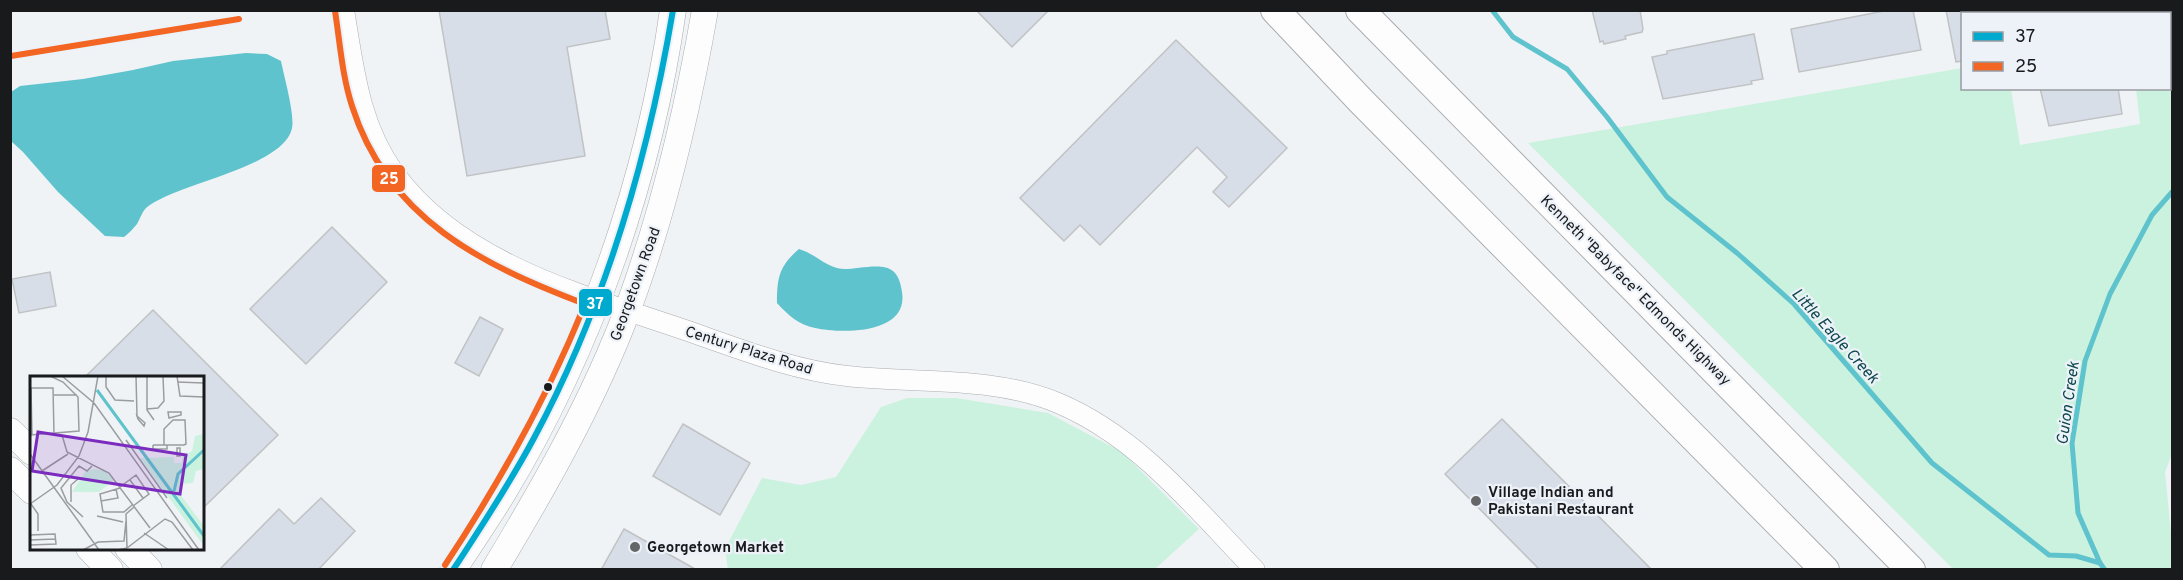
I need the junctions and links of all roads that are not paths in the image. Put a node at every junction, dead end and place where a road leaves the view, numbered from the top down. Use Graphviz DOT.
graph roads {
  1 [pos="344,10"];
  2 [pos="673,10"];
  3 [pos="705,10"];
  4 [pos="1275,10"];
  5 [pos="1360,10"];
  6 [pos="597,299"];
  7 [pos="627,310"];
  8 [pos="10,431"];
  9 [pos="30,450"];
  10 [pos="10,470"];
  11 [pos="30,489"];
  12 [pos="90,550"];
  13 [pos="129,550"];
  14 [pos="110,570"];
  15 [pos="149,570"];
  16 [pos="453,570"];
  17 [pos="494,570"];
  18 [pos="1255,570"];
  19 [pos="1825,570"];
  20 [pos="1911,570"];
  1 -- 6 [label="street, Century Plaza Road"];
  2 -- 6 [label="main road, Georgetown Road"];
  3 -- 7 [label="main road, Georgetown Road"];
  4 -- 19 [label="highway"];
  5 -- 20 [label="highway, Kenneth \"Babyface\" Edmonds Highway"];
  6 -- 7 [label="street, Century Plaza Road"];
  6 -- 16 [label="main road, Georgetown Road"];
  7 -- 17 [label="main road, Georgetown Road"];
  7 -- 18 [label="street, Century Plaza Road"];
  8 -- 9 [label="main road"];
  10 -- 11 [label="main road"];
  12 -- 14 [label="main road"];
  13 -- 15 [label="main road"];
}
